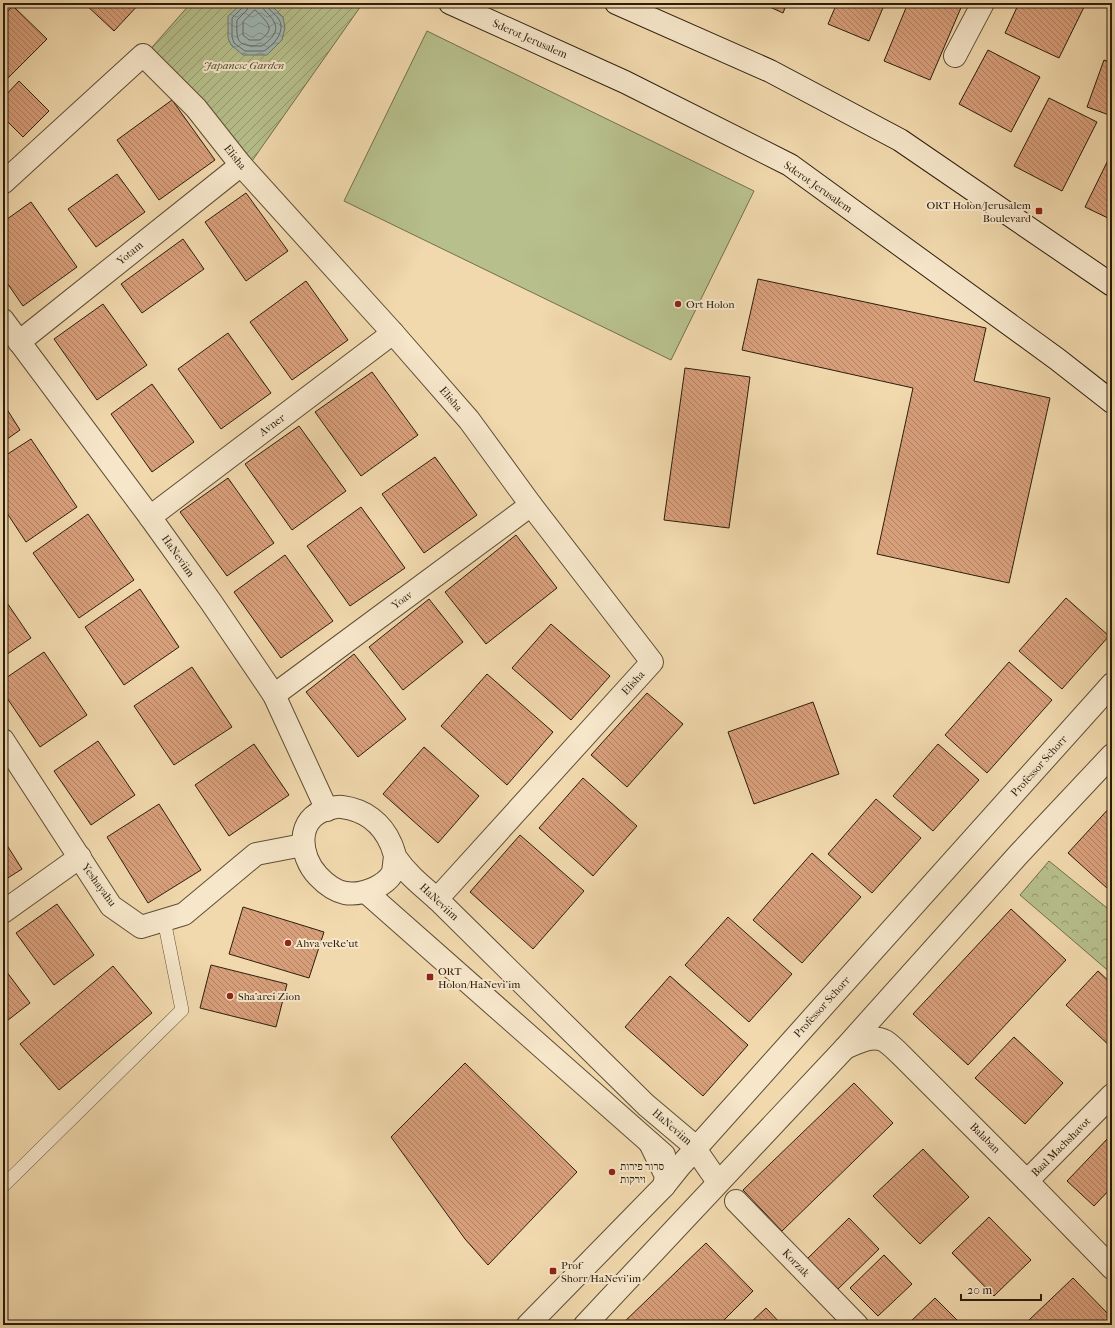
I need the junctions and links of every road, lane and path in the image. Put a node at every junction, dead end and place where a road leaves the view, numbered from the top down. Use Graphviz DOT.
graph roads {
  1 [pos="450,3"];
  2 [pos="616,3"];
  3 [pos="982,3"];
  4 [pos="955,56"];
  5 [pos="241,165"];
  6 [pos="3,183"];
  7 [pos="1112,284"];
  8 [pos="3,320"];
  9 [pos="393,333"];
  10 [pos="19,342"];
  11 [pos="1112,402"];
  12 [pos="531,506"];
  13 [pos="150,517"];
  14 [pos="1112,684"];
  15 [pos="274,696"];
  16 [pos="3,740"];
  17 [pos="1112,755"];
  18 [pos="327,810"];
  19 [pos="303,845"];
  20 [pos="395,857"];
  21 [pos="80,858"];
  22 [pos="366,892"];
  23 [pos="437,899"];
  24 [pos="3,912"];
  25 [pos="164,920"];
  26 [pos="845,1048"];
  27 [pos="1112,1095"];
  28 [pos="650,1143"];
  29 [pos="696,1149"];
  30 [pos="680,1166"];
  31 [pos="1027,1181"];
  32 [pos="718,1182"];
  33 [pos="3,1186"];
  34 [pos="664,1186"];
  35 [pos="736,1201"];
  36 [pos="1112,1268"];
  37 [pos="528,1325"];
  38 [pos="585,1325"];
  39 [pos="856,1325"];
  1 -- 11 [label="street, Sderot Jerusalem"];
  2 -- 7 [label="street"];
  3 -- 4 [label="street"];
  5 -- 6 [label="street, Elisha"];
  5 -- 9 [label="street, Elisha"];
  5 -- 10 [label="street, Yotam"];
  8 -- 10 [label="street, HaNeviim"];
  9 -- 12 [label="street, Elisha"];
  9 -- 13 [label="street, Avner"];
  10 -- 13 [label="street, HaNeviim"];
  12 -- 15 [label="street, Yoav"];
  12 -- 23 [label="street, Elisha"];
  13 -- 15 [label="street, HaNeviim"];
  14 -- 29 [label="street, Professor Schorr"];
  15 -- 18 [label="street, HaNeviim"];
  16 -- 21 [label="street, Yeshayahu"];
  17 -- 26 [label="street"];
  18 -- 19 [label="street"];
  18 -- 20 [label="street"];
  19 -- 22 [label="street"];
  19 -- 25 [label="street, Yeshayahu"];
  20 -- 22 [label="street"];
  20 -- 23 [label="street, HaNeviim"];
  21 -- 24 [label="street"];
  21 -- 25 [label="street, Yeshayahu"];
  22 -- 28 [label="street"];
  23 -- 29 [label="street, HaNeviim"];
  25 -- 33 [label="lane"];
  26 -- 31 [label="street, Balaban"];
  26 -- 32 [label="street"];
  27 -- 31 [label="street, Baal Machshavot"];
  28 -- 30 [label="street"];
  28 -- 34 [label="street"];
  29 -- 30 [label="street, Professor Schorr"];
  29 -- 32 [label="street, HaNeviim"];
  30 -- 32 [label="street"];
  30 -- 34 [label="street, Professor Schorr"];
  31 -- 36 [label="street, Balaban"];
  32 -- 38 [label="street"];
  34 -- 37 [label="street, Professor Schorr"];
  35 -- 39 [label="street, Korzak"];
}
